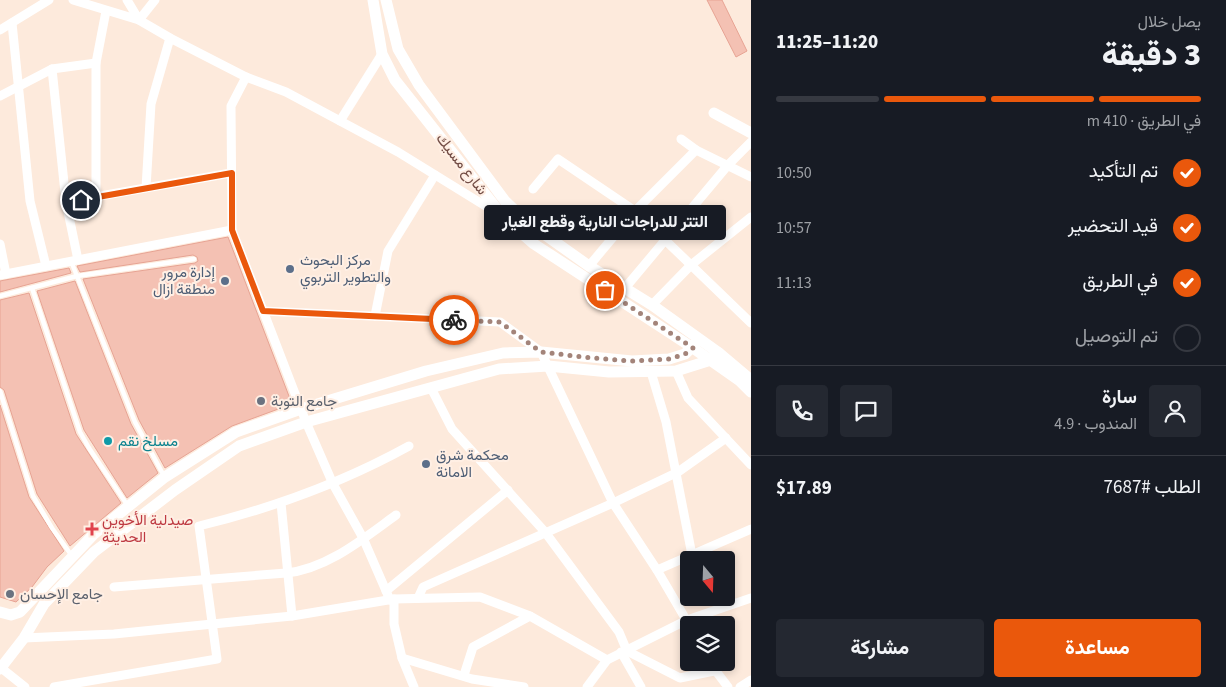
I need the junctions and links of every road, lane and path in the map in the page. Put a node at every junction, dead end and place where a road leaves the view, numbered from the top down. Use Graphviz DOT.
graph roads {
  1 [pos="73,0"];
  2 [pos="128,0"];
  3 [pos="156,0"];
  4 [pos="373,0"];
  5 [pos="386,0"];
  6 [pos="43,1"];
  7 [pos="106,11"];
  8 [pos="140,20"];
  9 [pos="12,23"];
  10 [pos="0,30"];
  11 [pos="170,38"];
  12 [pos="382,54"];
  13 [pos="96,62"];
  14 [pos="52,69"];
  15 [pos="246,77"];
  16 [pos="19,85"];
  17 [pos="0,96"];
  18 [pos="714,113"];
  19 [pos="340,121"];
  20 [pos="751,133"];
  21 [pos="680,139"];
  22 [pos="751,142"];
  23 [pos="696,150"];
  24 [pos="728,165"];
  25 [pos="232,173"];
  26 [pos="435,175"];
  27 [pos="751,177"];
  28 [pos="146,188"];
  29 [pos="533,189"];
  30 [pos="96,197"];
  31 [pos="66,202"];
  32 [pos="635,211"];
  33 [pos="751,217"];
  34 [pos="504,218"];
  35 [pos="232,230"];
  36 [pos="665,240"];
  37 [pos="0,244"];
  38 [pos="194,259"];
  39 [pos="74,260"];
  40 [pos="691,265"];
  41 [pos="46,266"];
  42 [pos="589,266"];
  43 [pos="3,274"];
  44 [pos="77,276"];
  45 [pos="32,288"];
  46 [pos="625,288"];
  47 [pos="0,296"];
  48 [pos="652,306"];
  49 [pos="263,311"];
  50 [pos="747,312"];
  51 [pos="375,316"];
  52 [pos="751,323"];
  53 [pos="696,344"];
  54 [pos="541,352"];
  55 [pos="715,357"];
  56 [pos="548,366"];
  57 [pos="676,371"];
  58 [pos="652,372"];
  59 [pos="749,375"];
  60 [pos="431,388"];
  61 [pos="0,391"];
  62 [pos="751,392"];
  63 [pos="301,409"];
  64 [pos="306,422"];
  65 [pos="726,438"];
  66 [pos="409,446"];
  67 [pos="751,465"];
  68 [pos="678,472"];
  69 [pos="165,477"];
  70 [pos="333,484"];
  71 [pos="508,490"];
  72 [pos="280,503"];
  73 [pos="614,503"];
  74 [pos="128,506"];
  75 [pos="396,516"];
  76 [pos="751,530"];
  77 [pos="545,532"];
  78 [pos="363,538"];
  79 [pos="691,551"];
  80 [pos="701,551"];
  81 [pos="72,556"];
  82 [pos="680,560"];
  83 [pos="657,570"];
  84 [pos="286,573"];
  85 [pos="206,580"];
  86 [pos="114,587"];
  87 [pos="390,597"];
  88 [pos="418,598"];
  89 [pos="751,598"];
  90 [pos="0,612"];
  91 [pos="292,616"];
  92 [pos="530,616"];
  93 [pos="684,616"];
  94 [pos="704,616"];
  95 [pos="212,624"];
  96 [pos="680,626"];
  97 [pos="24,638"];
  98 [pos="624,652"];
  99 [pos="402,658"];
  100 [pos="607,660"];
  101 [pos="0,668"];
  102 [pos="700,671"];
  103 [pos="715,671"];
  104 [pos="469,680"];
  105 [pos="751,680"];
  106 [pos="513,686"];
  107 [pos="25,687"];
  108 [pos="54,687"];
  109 [pos="414,687"];
  110 [pos="524,687"];
  111 [pos="587,687"];
  112 [pos="641,687"];
  113 [pos="728,687"];
  114 [pos="740,687"];
  1 -- 7 [label="street"];
  2 -- 8 [label="street"];
  3 -- 8 [label="street"];
  4 -- 12 [label="street, شارع مسيك"];
  5 -- 42 [label="street, شارع مسيك"];
  6 -- 9 [label="street"];
  7 -- 8 [label="street"];
  7 -- 13 [label="street"];
  8 -- 11 [label="street"];
  9 -- 10 [label="street"];
  9 -- 16 [label="street"];
  11 -- 15 [label="street"];
  11 -- 28 [label="street"];
  12 -- 19 [label="street"];
  12 -- 34 [label="street, شارع مسيك"];
  13 -- 14 [label="street"];
  13 -- 30 [label="street"];
  14 -- 16 [label="street"];
  14 -- 31 [label="street"];
  15 -- 19 [label="street"];
  15 -- 25 [label="street"];
  16 -- 17 [label="street"];
  16 -- 41 [label="street"];
  18 -- 20 [label="street"];
  19 -- 26 [label="street"];
  21 -- 23 [label="street"];
  22 -- 24 [label="street"];
  23 -- 24 [label="street"];
  23 -- 32 [label="street"];
  24 -- 27 [label="street"];
  24 -- 36 [label="street"];
  25 -- 28 [label="street"];
  25 -- 35 [label="street"];
  26 -- 34 [label="street"];
  26 -- 51 [label="street"];
  28 -- 30 [label="street"];
  29 -- 32 [label="street"];
  30 -- 31 [label="street"];
  31 -- 39 [label="street"];
  32 -- 36 [label="street"];
  32 -- 42 [label="street"];
  33 -- 40 [label="street"];
  34 -- 53 [label="street, شارع مسيك"];
  35 -- 39 [label="street"];
  35 -- 49 [label="street"];
  36 -- 40 [label="street"];
  36 -- 46 [label="street"];
  37 -- 43 [label="street"];
  38 -- 44 [label="lane"];
  39 -- 41 [label="street"];
  39 -- 44 [label="lane"];
  40 -- 48 [label="street"];
  40 -- 50 [label="street"];
  41 -- 43 [label="street"];
  42 -- 46 [label="street, شارع مسيك"];
  44 -- 45 [label="lane"];
  44 -- 69 [label="lane"];
  45 -- 47 [label="lane"];
  45 -- 74 [label="lane"];
  46 -- 48 [label="street, شارع مسيك"];
  48 -- 53 [label="street, شارع مسيك"];
  49 -- 51 [label="street"];
  49 -- 63 [label="street"];
  50 -- 52 [label="street"];
  51 -- 54 [label="street"];
  53 -- 54 [label="street"];
  53 -- 55 [label="street, شارع مسيك"];
  54 -- 56 [label="street"];
  54 -- 63 [label="street"];
  55 -- 57 [label="street"];
  55 -- 59 [label="street, شارع مسيك"];
  55 -- 62 [label="street, شارع مسيك"];
  56 -- 58 [label="street"];
  56 -- 60 [label="street"];
  56 -- 73 [label="street"];
  57 -- 58 [label="street"];
  57 -- 65 [label="street"];
  58 -- 68 [label="street"];
  60 -- 64 [label="street"];
  60 -- 71 [label="street"];
  61 -- 81 [label="lane"];
  63 -- 64 [label="street"];
  63 -- 69 [label="street"];
  64 -- 70 [label="street"];
  64 -- 97 [label="street"];
  65 -- 67 [label="street"];
  65 -- 68 [label="street"];
  66 -- 70 [label="street"];
  68 -- 73 [label="street"];
  68 -- 79 [label="street"];
  69 -- 74 [label="street"];
  70 -- 72 [label="street"];
  70 -- 78 [label="street"];
  71 -- 77 [label="street"];
  71 -- 87 [label="street"];
  72 -- 84 [label="street"];
  72 -- 85 [label="street"];
  73 -- 77 [label="street"];
  73 -- 83 [label="street"];
  74 -- 81 [label="street"];
  75 -- 78 [label="street"];
  76 -- 80 [label="street"];
  77 -- 88 [label="street"];
  77 -- 98 [label="street"];
  78 -- 84 [label="street"];
  78 -- 87 [label="street"];
  81 -- 90 [label="street"];
  82 -- 83 [label="street"];
  83 -- 93 [label="street"];
  84 -- 85 [label="street"];
  84 -- 91 [label="street"];
  85 -- 86 [label="street"];
  85 -- 95 [label="street"];
  87 -- 88 [label="street"];
  87 -- 91 [label="street"];
  87 -- 99 [label="street"];
  88 -- 92 [label="street"];
  89 -- 94 [label="street"];
  91 -- 95 [label="street"];
  92 -- 100 [label="street"];
  92 -- 104 [label="street"];
  95 -- 97 [label="street"];
  95 -- 108 [label="street"];
  96 -- 98 [label="street"];
  97 -- 101 [label="street"];
  98 -- 100 [label="street"];
  98 -- 102 [label="street"];
  98 -- 112 [label="street"];
  99 -- 104 [label="street"];
  99 -- 109 [label="street"];
  100 -- 111 [label="street"];
  101 -- 107 [label="street"];
  103 -- 113 [label="street"];
  104 -- 106 [label="street"];
  105 -- 114 [label="street"];
  106 -- 110 [label="street"];
}
